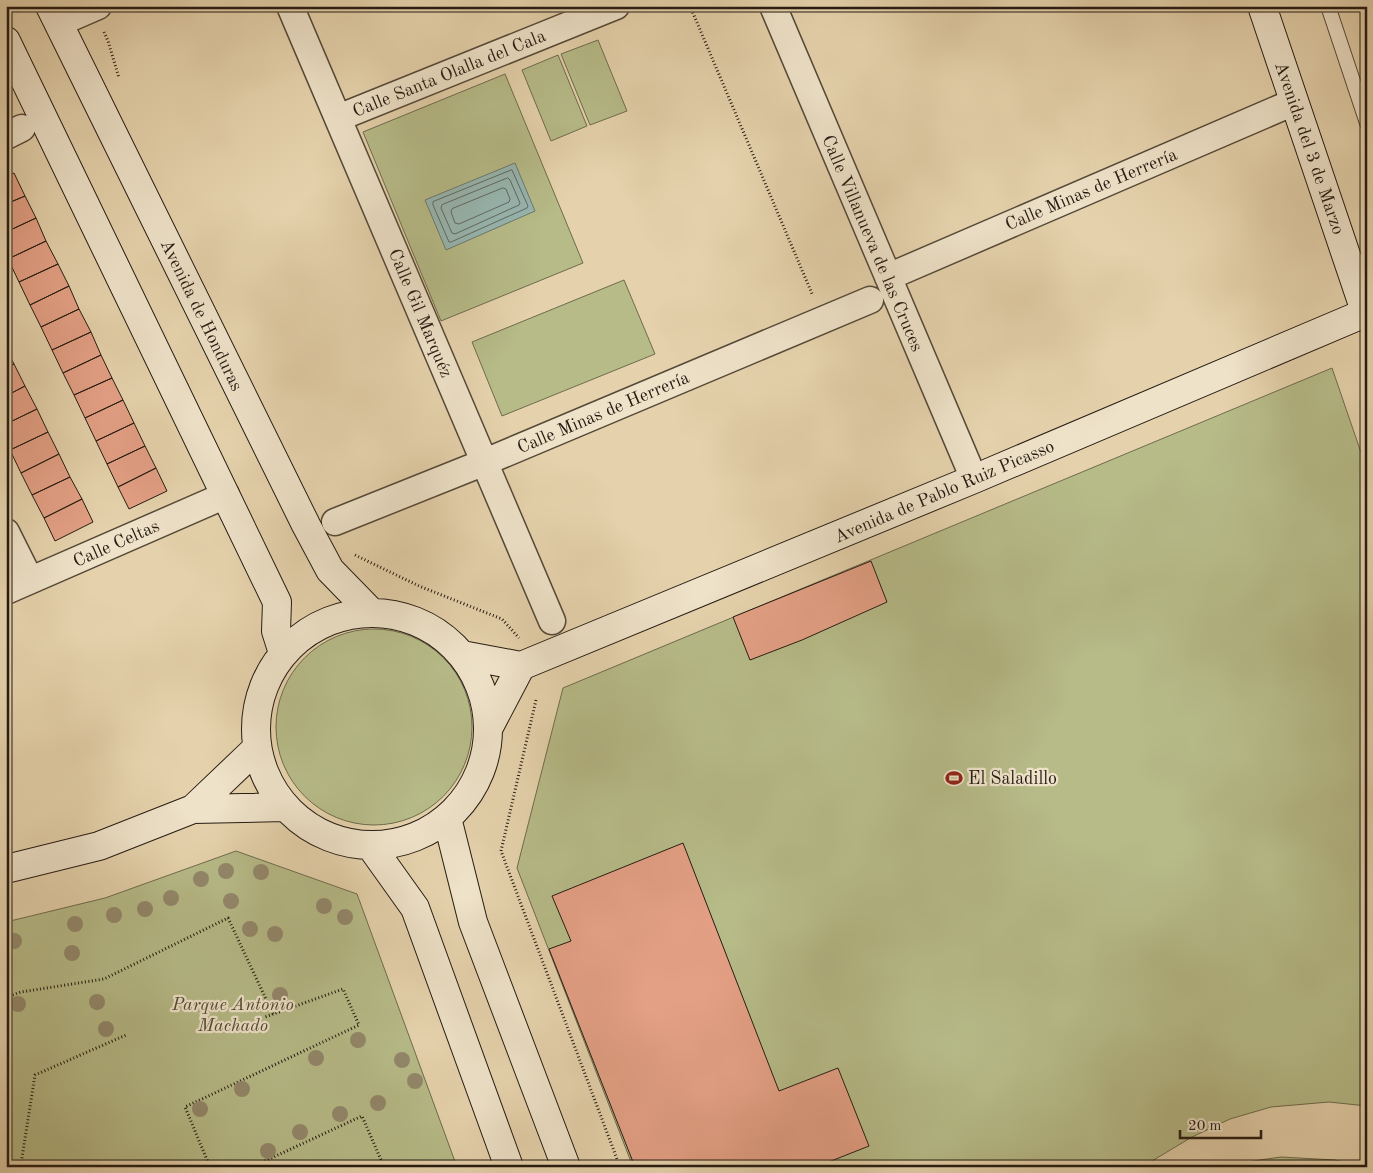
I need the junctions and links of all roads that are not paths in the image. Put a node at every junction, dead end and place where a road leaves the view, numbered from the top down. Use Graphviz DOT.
graph roads {
  1 [pos="98,6"];
  2 [pos="290,6"];
  3 [pos="616,6"];
  4 [pos="773,6"];
  5 [pos="1262,6"];
  6 [pos="1328,6"];
  7 [pos="54,15"];
  8 [pos="6,41"];
  9 [pos="1294,102"];
  10 [pos="1364,108"];
  11 [pos="338,118"];
  12 [pos="1367,123"];
  13 [pos="888,277"];
  14 [pos="870,300"];
  15 [pos="1366,314"];
  16 [pos="485,462"];
  17 [pos="974,479"];
  18 [pos="226,494"];
  19 [pos="335,522"];
  20 [pos="6,532"];
  21 [pos="30,580"];
  22 [pos="6,591"];
  23 [pos="371,612"];
  24 [pos="552,620"];
  25 [pos="283,652"];
  26 [pos="462,655"];
  27 [pos="524,665"];
  28 [pos="488,727"];
  29 [pos="257,748"];
  30 [pos="285,807"];
  31 [pos="193,809"];
  32 [pos="447,818"];
  33 [pos="370,845"];
  34 [pos="6,869"];
  35 [pos="509,1167"];
  36 [pos="566,1167"];
  1 -- 7 [label="street"];
  2 -- 11 [label="street, Calle Gil Marquéz"];
  3 -- 11 [label="street, Calle Santa Olalla del Cala"];
  4 -- 13 [label="street, Calle Villanueva de las Cruces"];
  5 -- 9 [label="street, Avenida del 3 de Marzo"];
  6 -- 10 [label="lane"];
  7 -- 23 [label="street, Avenida de Honduras"];
  8 -- 18 [label="street"];
  9 -- 13 [label="street, Calle Minas de Herrería"];
  9 -- 15 [label="street, Avenida del 3 de Marzo"];
  10 -- 12 [label="lane"];
  11 -- 16 [label="street, Calle Gil Marquéz"];
  13 -- 17 [label="street, Calle Villanueva de las Cruces"];
  14 -- 16 [label="street, Calle Minas de Herrería"];
  15 -- 17 [label="street, Avenida de Pablo Ruiz Picasso"];
  16 -- 19 [label="street, Calle Minas de Herrería"];
  16 -- 24 [label="street, Calle Gil Marquéz"];
  17 -- 27 [label="street, Avenida de Pablo Ruiz Picasso"];
  18 -- 21 [label="street, Calle Celtas"];
  18 -- 25 [label="street"];
  20 -- 21 [label="street"];
  21 -- 22 [label="street, Calle Celtas"];
  23 -- 25 [label="street"];
  23 -- 26 [label="street"];
  25 -- 29 [label="street"];
  26 -- 27 [label="street"];
  26 -- 28 [label="street"];
  27 -- 28 [label="street"];
  28 -- 32 [label="street"];
  29 -- 30 [label="street"];
  29 -- 31 [label="street"];
  30 -- 31 [label="street"];
  30 -- 33 [label="street"];
  31 -- 34 [label="street"];
  32 -- 33 [label="street"];
  32 -- 36 [label="street"];
  33 -- 35 [label="street"];
}
